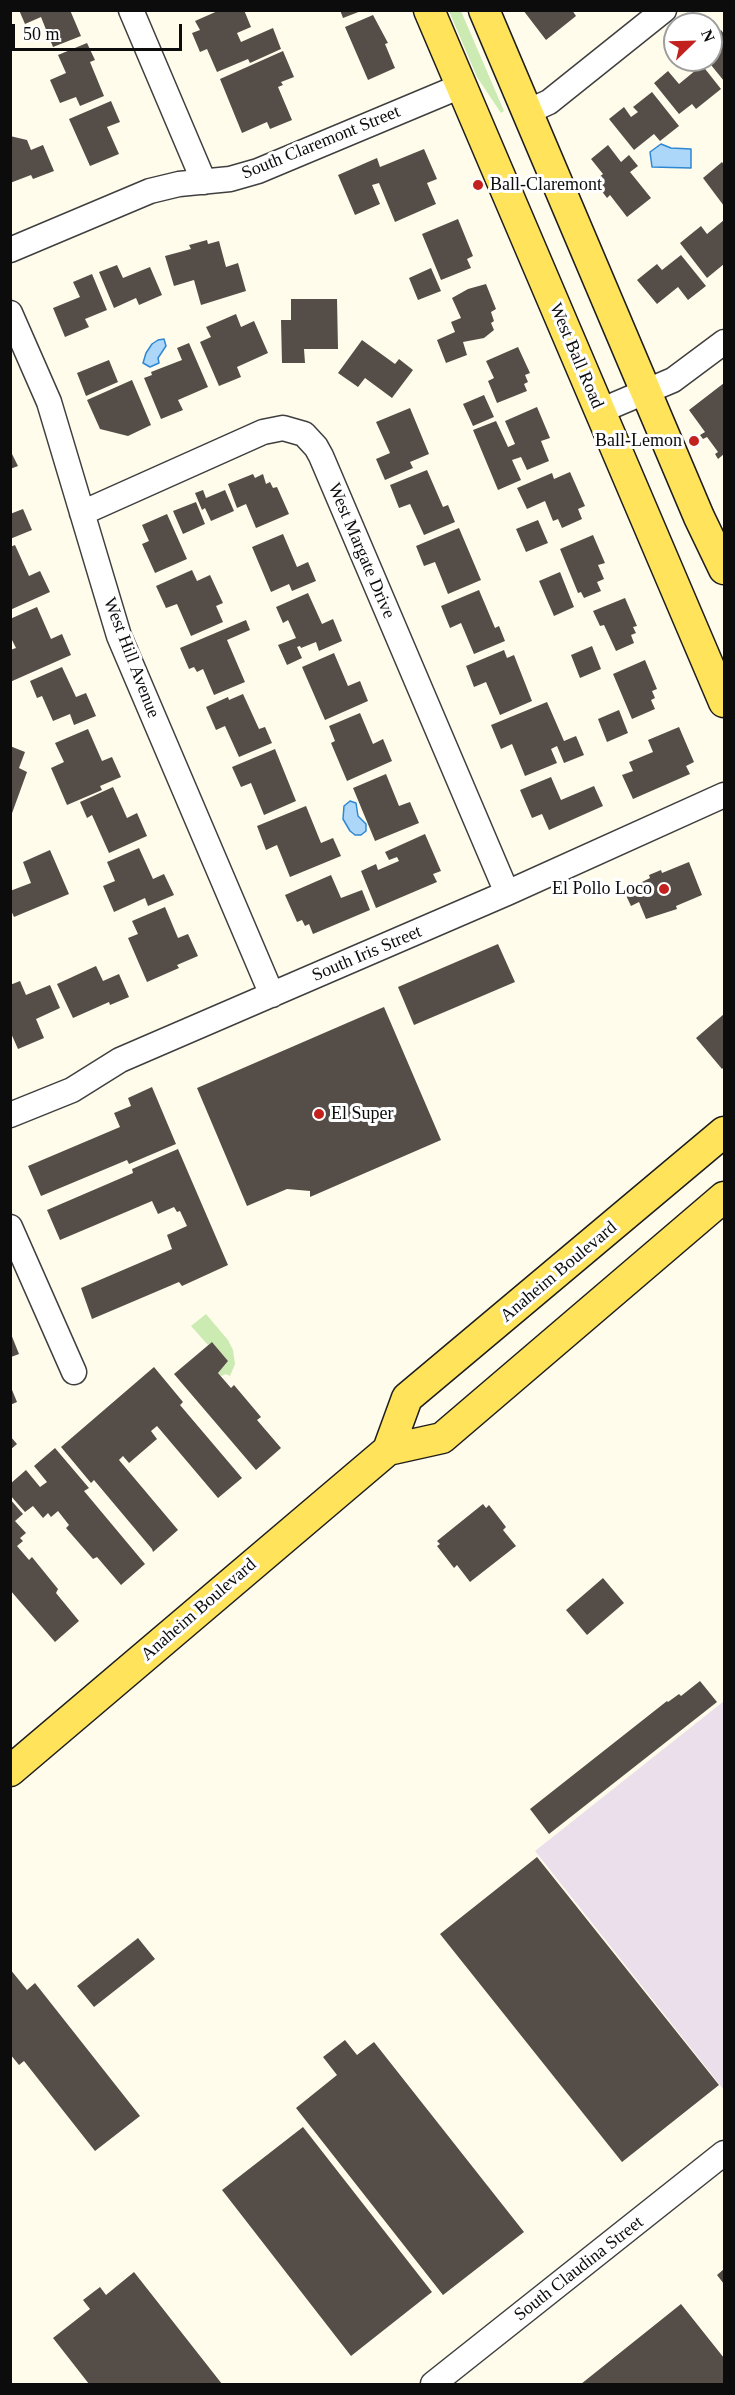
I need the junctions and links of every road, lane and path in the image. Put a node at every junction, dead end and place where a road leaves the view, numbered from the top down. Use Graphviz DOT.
graph roads {
  1 [pos="130,10"];
  2 [pos="429,10"];
  3 [pos="484,10"];
  4 [pos="664,10"];
  5 [pos="461,86"];
  6 [pos="527,112"];
  7 [pos="204,182"];
  8 [pos="10,250"];
  9 [pos="10,313"];
  10 [pos="724,342"];
  11 [pos="646,391"];
  12 [pos="600,411"];
  13 [pos="82,513"];
  14 [pos="724,569"];
  15 [pos="724,702"];
  16 [pos="724,795"];
  17 [pos="507,893"];
  18 [pos="272,995"];
  19 [pos="10,1115"];
  20 [pos="724,1132"];
  21 [pos="724,1197"];
  22 [pos="10,1227"];
  23 [pos="74,1372"];
  24 [pos="388,1449"];
  25 [pos="10,1771"];
  26 [pos="724,2153"];
  27 [pos="433,2385"];
  1 -- 7 [label="street"];
  2 -- 5 [label="main road, West Ball Road"];
  3 -- 6 [label="main road"];
  4 -- 6 [label="street"];
  5 -- 7 [label="street, South Claremont Street"];
  5 -- 12 [label="main road, West Ball Road"];
  6 -- 11 [label="main road"];
  7 -- 8 [label="street, South Claremont Street"];
  9 -- 13 [label="street, West Hill Avenue"];
  10 -- 11 [label="street"];
  11 -- 12 [label="street"];
  11 -- 14 [label="main road"];
  12 -- 15 [label="main road, West Ball Road"];
  13 -- 17 [label="street, West Margate Drive"];
  13 -- 18 [label="street, West Hill Avenue"];
  16 -- 17 [label="street, South Iris Street"];
  17 -- 18 [label="street, South Iris Street"];
  18 -- 19 [label="street, South Iris Street"];
  20 -- 24 [label="main road, Anaheim Boulevard"];
  21 -- 24 [label="main road, Anaheim Boulevard"];
  22 -- 23 [label="street"];
  24 -- 25 [label="main road, Anaheim Boulevard"];
  26 -- 27 [label="street, South Claudina Street"];
}
